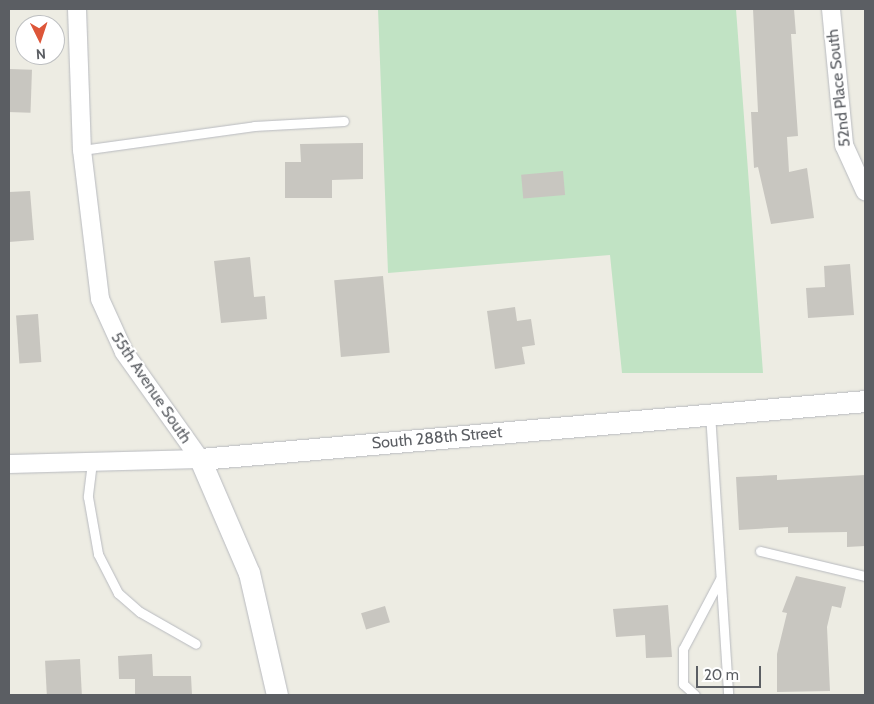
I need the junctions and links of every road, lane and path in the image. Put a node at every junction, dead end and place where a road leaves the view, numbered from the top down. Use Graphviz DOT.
graph roads {
  1 [pos="77,9"];
  2 [pos="831,9"];
  3 [pos="344,121"];
  4 [pos="82,150"];
  5 [pos="865,191"];
  6 [pos="865,401"];
  7 [pos="710,413"];
  8 [pos="200,459"];
  9 [pos="92,462"];
  10 [pos="9,464"];
  11 [pos="760,550"];
  12 [pos="865,576"];
  13 [pos="721,578"];
  14 [pos="196,644"];
  15 [pos="277,695"];
  16 [pos="695,695"];
  17 [pos="728,695"];
  1 -- 4 [label="street, 55th Avenue South"];
  2 -- 5 [label="street, 52nd Place South"];
  3 -- 4 [label="lane"];
  4 -- 8 [label="street, 55th Avenue South"];
  6 -- 7 [label="street, South 288th Street"];
  7 -- 8 [label="street, South 288th Street"];
  7 -- 13 [label="lane"];
  8 -- 9 [label="street, South 288th Street"];
  8 -- 15 [label="street, 55th Avenue South"];
  9 -- 10 [label="street, South 288th Street"];
  9 -- 14 [label="lane"];
  11 -- 12 [label="lane"];
  13 -- 16 [label="lane"];
  13 -- 17 [label="lane"];
}
